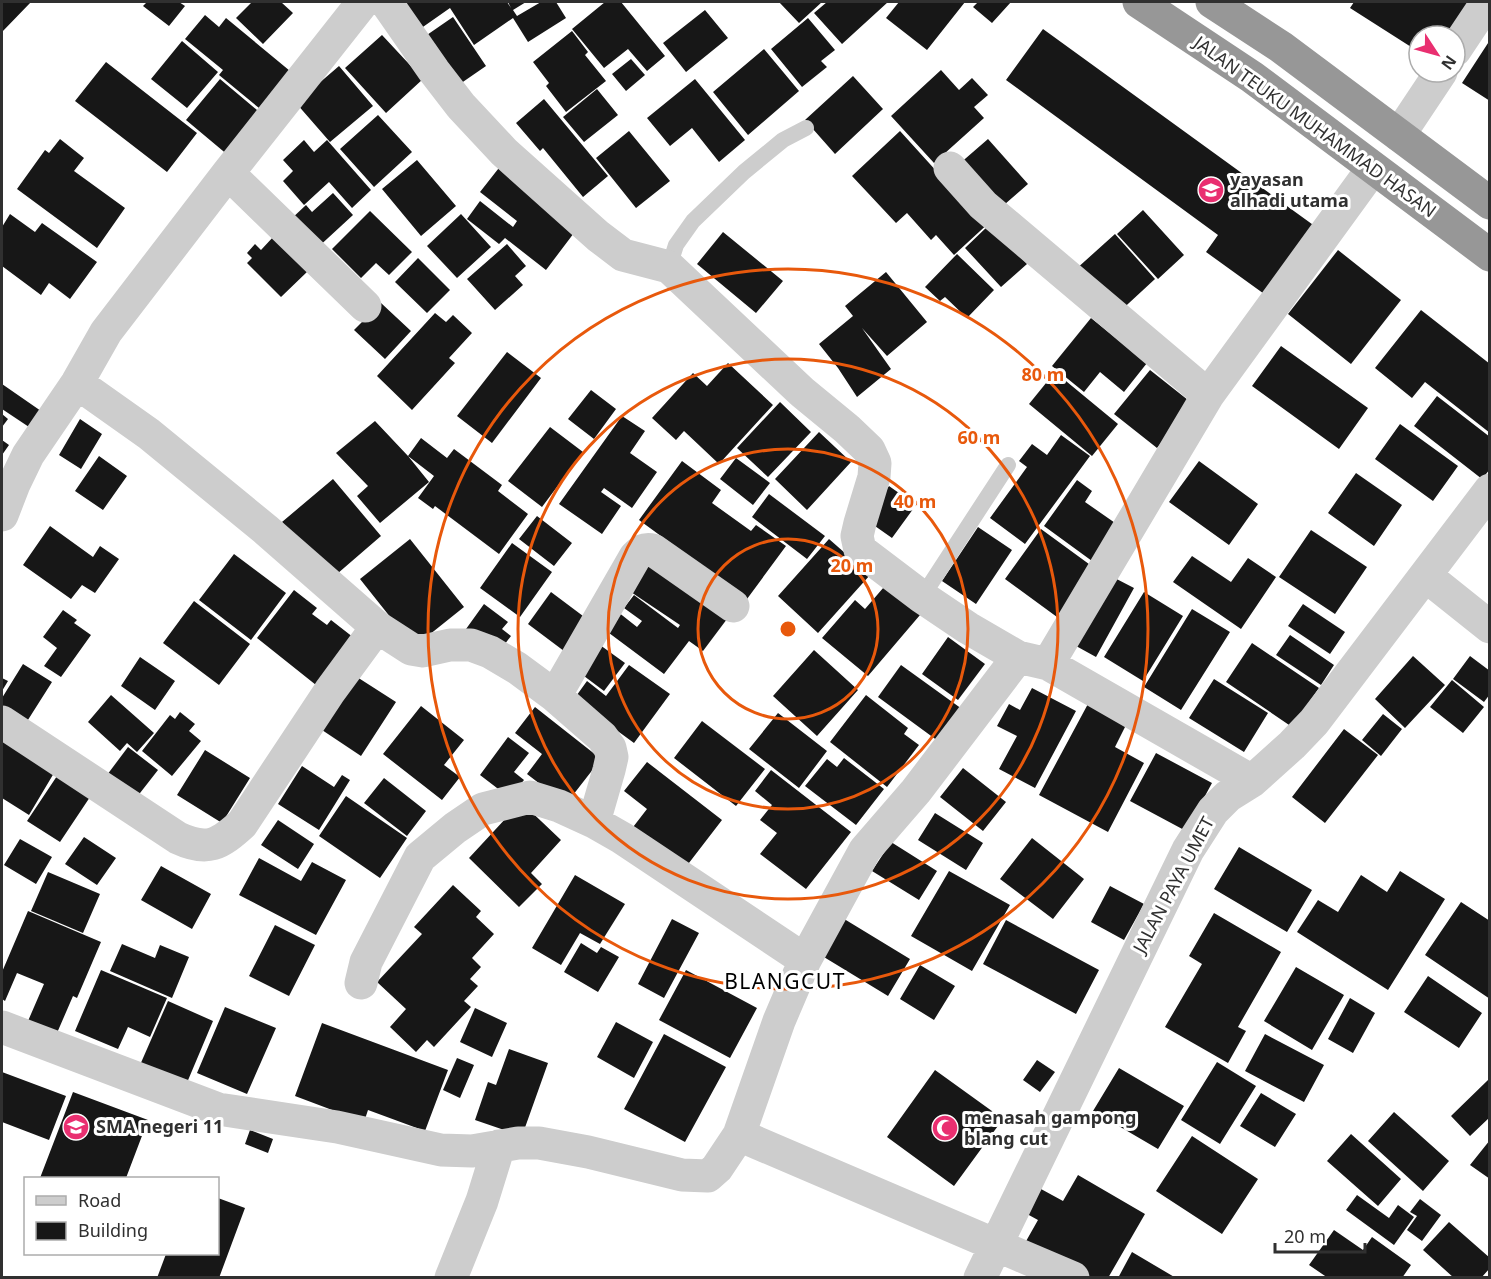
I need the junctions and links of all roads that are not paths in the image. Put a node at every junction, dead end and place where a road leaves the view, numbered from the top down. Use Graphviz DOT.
graph roads {
  1 [pos="363,2"];
  2 [pos="386,2"];
  3 [pos="1139,2"];
  4 [pos="1212,2"];
  5 [pos="1487,2"];
  6 [pos="1467,32"];
  7 [pos="1433,84"];
  8 [pos="806,128"];
  9 [pos="1399,135"];
  10 [pos="950,168"];
  11 [pos="1373,168"];
  12 [pos="228,172"];
  13 [pos="1490,203"];
  14 [pos="1490,255"];
  15 [pos="669,267"];
  16 [pos="365,306"];
  17 [pos="77,383"];
  18 [pos="1208,394"];
  19 [pos="1008,465"];
  20 [pos="1490,490"];
  21 [pos="2,511"];
  22 [pos="1426,576"];
  23 [pos="922,597"];
  24 [pos="733,606"];
  25 [pos="377,627"];
  26 [pos="1490,627"];
  27 [pos="1033,661"];
  28 [pos="555,696"];
  29 [pos="2,722"];
  30 [pos="1252,781"];
  31 [pos="594,822"];
  32 [pos="805,960"];
  33 [pos="361,982"];
  34 [pos="2,1027"];
  35 [pos="739,1135"];
  36 [pos="499,1146"];
  37 [pos="996,1246"];
  38 [pos="451,1278"];
  39 [pos="980,1278"];
  40 [pos="1073,1278"];
  1 -- 12 [label="street"];
  2 -- 15 [label="street"];
  3 -- 11 [label="highway, JALAN TEUKU MUHAMMAD HASAN"];
  4 -- 9 [label="highway"];
  5 -- 6 [label="street"];
  7 -- 9 [label="street"];
  8 -- 15 [label="lane"];
  9 -- 13 [label="highway"];
  10 -- 18 [label="street"];
  11 -- 14 [label="highway, JALAN TEUKU MUHAMMAD HASAN"];
  11 -- 18 [label="street"];
  12 -- 16 [label="street"];
  12 -- 17 [label="street"];
  15 -- 23 [label="street"];
  17 -- 21 [label="street"];
  17 -- 25 [label="street"];
  18 -- 27 [label="street"];
  19 -- 23 [label="lane"];
  20 -- 22 [label="street, JALAN PAYA UMET"];
  22 -- 26 [label="street"];
  22 -- 30 [label="street, JALAN PAYA UMET"];
  23 -- 27 [label="street"];
  24 -- 28 [label="street"];
  25 -- 28 [label="street"];
  25 -- 29 [label="street"];
  27 -- 30 [label="street"];
  27 -- 32 [label="street"];
  28 -- 31 [label="street"];
  30 -- 37 [label="street, JALAN PAYA UMET"];
  31 -- 32 [label="street"];
  31 -- 33 [label="street"];
  32 -- 35 [label="street"];
  34 -- 36 [label="street"];
  35 -- 36 [label="street"];
  35 -- 37 [label="street"];
  36 -- 38 [label="street"];
  37 -- 39 [label="street, JALAN PAYA UMET"];
  37 -- 40 [label="street"];
}
